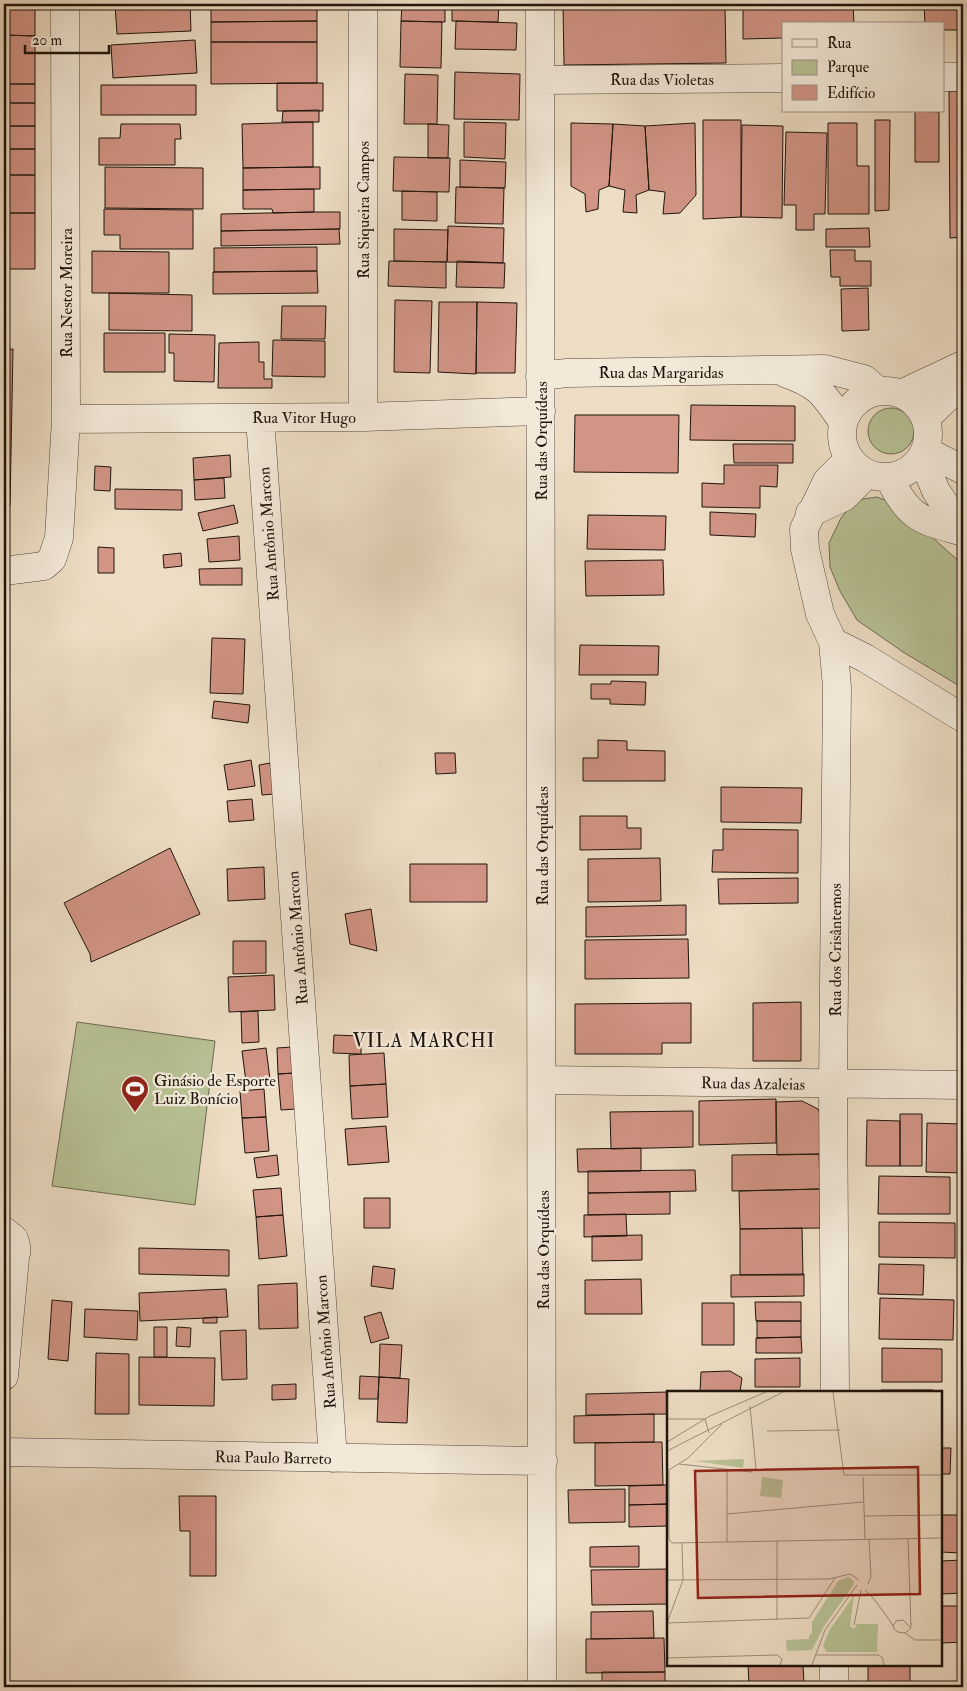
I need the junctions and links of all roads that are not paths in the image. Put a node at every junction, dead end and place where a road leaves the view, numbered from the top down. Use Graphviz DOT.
graph roads {
  1 [pos="65,4"];
  2 [pos="363,4"];
  3 [pos="540,4"];
  4 [pos="944,77"];
  5 [pos="963,77"];
  6 [pos="782,78"];
  7 [pos="540,80"];
  8 [pos="963,365"];
  9 [pos="782,372"];
  10 [pos="540,376"];
  11 [pos="963,382"];
  12 [pos="890,392"];
  13 [pos="541,411"];
  14 [pos="363,417"];
  15 [pos="260,418"];
  16 [pos="926,418"];
  17 [pos="66,419"];
  18 [pos="843,422"];
  19 [pos="924,454"];
  20 [pos="868,470"];
  21 [pos="963,470"];
  22 [pos="963,532"];
  23 [pos="4,571"];
  24 [pos="833,642"];
  25 [pos="963,718"];
  26 [pos="542,1080"];
  27 [pos="834,1083"];
  28 [pos="963,1085"];
  29 [pos="4,1231"];
  30 [pos="9,1263"];
  31 [pos="4,1376"];
  32 [pos="835,1391"];
  33 [pos="4,1452"];
  34 [pos="333,1458"];
  35 [pos="543,1461"];
  36 [pos="834,1666"];
  37 [pos="542,1687"];
  38 [pos="834,1687"];
  1 -- 17 [label="street, Rua Nestor Moreira"];
  2 -- 14 [label="street, Rua Siqueira Campos"];
  3 -- 7 [label="street, Rua das Orquídeas"];
  4 -- 5 [label="street"];
  6 -- 7 [label="street, Rua das Violetas"];
  7 -- 10 [label="street, Rua das Orquídeas"];
  8 -- 12 [label="street"];
  9 -- 10 [label="street, Rua das Margaridas"];
  9 -- 12 [label="street, Rua das Margaridas"];
  9 -- 18 [label="street, Rua das Margaridas"];
  10 -- 13 [label="street, Rua das Orquídeas"];
  11 -- 16 [label="street"];
  12 -- 16 [label="street"];
  12 -- 18 [label="street"];
  13 -- 14 [label="street, Rua Vitor Hugo"];
  13 -- 26 [label="street, Rua das Orquídeas"];
  14 -- 15 [label="street, Rua Vitor Hugo"];
  15 -- 17 [label="street, Rua Vitor Hugo"];
  15 -- 34 [label="street, Rua Antônio Marcon"];
  16 -- 19 [label="street"];
  17 -- 23 [label="street, Rua Nestor Moreira"];
  18 -- 20 [label="street"];
  19 -- 20 [label="street"];
  19 -- 21 [label="street"];
  19 -- 22 [label="street"];
  20 -- 22 [label="street"];
  20 -- 24 [label="street, Rua dos Crisântemos"];
  24 -- 25 [label="street"];
  24 -- 27 [label="street, Rua dos Crisântemos"];
  26 -- 27 [label="street, Rua das Azaleias"];
  26 -- 35 [label="street, Rua das Orquídeas"];
  27 -- 28 [label="street, Rua das Azaleias"];
  27 -- 32 [label="street, Rua dos Crisântemos"];
  29 -- 30 [label="street"];
  30 -- 31 [label="street"];
  33 -- 34 [label="street, Rua Paulo Barreto"];
  34 -- 35 [label="street, Rua Paulo Barreto"];
  35 -- 37 [label="street, Rua das Orquídeas"];
  36 -- 38 [label="street"];
}
